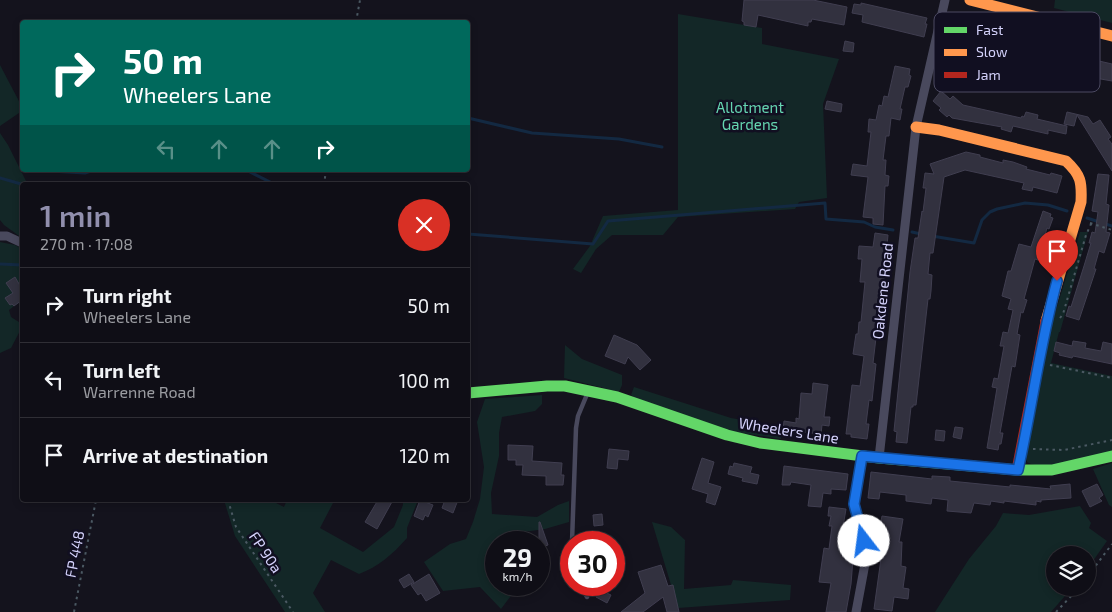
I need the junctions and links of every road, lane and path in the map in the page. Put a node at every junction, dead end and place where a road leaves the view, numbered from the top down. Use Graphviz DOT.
graph roads {
  1 [pos="360,0"];
  2 [pos="970,0"];
  3 [pos="1017,12"];
  4 [pos="356,20"];
  5 [pos="934,48"];
  6 [pos="916,127"];
  7 [pos="1076,220"];
  8 [pos="1091,224"];
  9 [pos="0,228"];
  10 [pos="1112,230"];
  11 [pos="3,236"];
  12 [pos="20,242"];
  13 [pos="1057,322"];
  14 [pos="1038,362"];
  15 [pos="1112,378"];
  16 [pos="588,390"];
  17 [pos="470,393"];
  18 [pos="1112,440"];
  19 [pos="1022,451"];
  20 [pos="862,456"];
  21 [pos="1112,456"];
  22 [pos="879,458"];
  23 [pos="1018,470"];
  24 [pos="96,502"];
  25 [pos="229,502"];
  26 [pos="572,531"];
  27 [pos="1112,544"];
  28 [pos="1096,565"];
  29 [pos="1071,596"];
  30 [pos="74,612"];
  31 [pos="293,612"];
  32 [pos="856,612"];
  33 [pos="1056,612"];
  1 -- 4 [label="path"];
  2 -- 3 [label="street"];
  5 -- 6 [label="street, Oakdene Road"];
  6 -- 7 [label="street"];
  6 -- 22 [label="street, Oakdene Road"];
  7 -- 8 [label="path"];
  7 -- 14 [label="street"];
  8 -- 10 [label="path"];
  8 -- 13 [label="path"];
  9 -- 11 [label="street"];
  11 -- 12 [label="street"];
  14 -- 15 [label="path"];
  14 -- 19 [label="street"];
  16 -- 17 [label="street, Wheelers Lane"];
  16 -- 20 [label="street, Wheelers Lane"];
  16 -- 26 [label="lane"];
  18 -- 19 [label="path"];
  19 -- 23 [label="street"];
  20 -- 22 [label="street, Wheelers Lane"];
  20 -- 32 [label="street"];
  21 -- 23 [label="street, Wheelers Lane"];
  22 -- 23 [label="street, Wheelers Lane"];
  24 -- 30 [label="path, FP 448"];
  25 -- 31 [label="path, FP 90a"];
  27 -- 28 [label="path"];
  29 -- 33 [label="path"];
}
